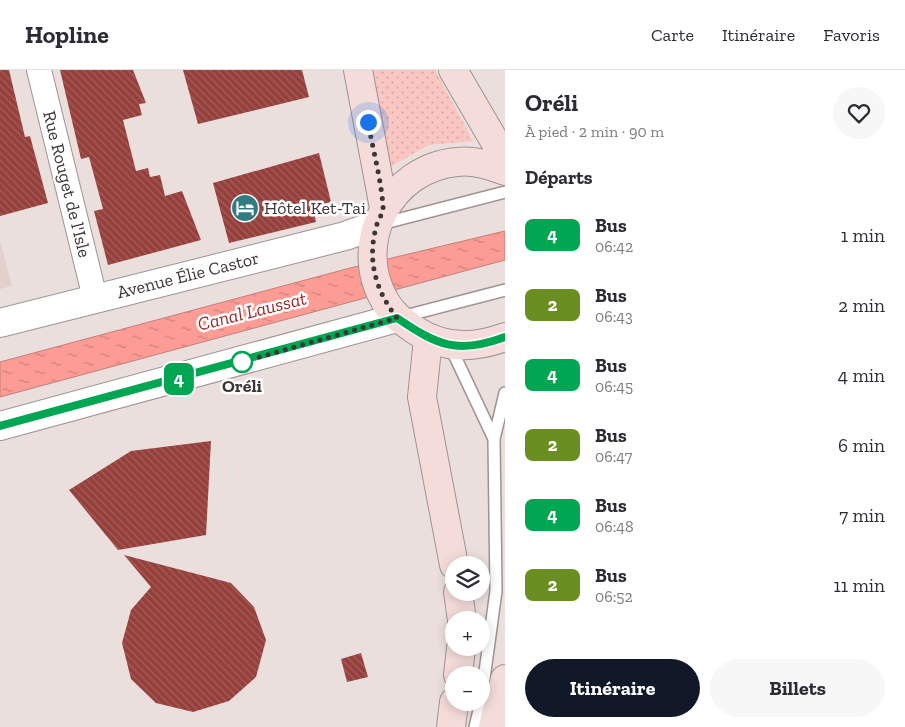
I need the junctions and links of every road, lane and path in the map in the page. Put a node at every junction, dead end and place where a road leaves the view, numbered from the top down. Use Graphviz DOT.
graph roads {
  1 [pos="39,70"];
  2 [pos="358,70"];
  3 [pos="453,70"];
  4 [pos="505,170"];
  5 [pos="505,192"];
  6 [pos="377,227"];
  7 [pos="505,290"];
  8 [pos="96,298"];
  9 [pos="391,309"];
  10 [pos="0,323"];
  11 [pos="505,337"];
  12 [pos="438,342"];
  13 [pos="505,393"];
  14 [pos="0,426"];
  15 [pos="494,439"];
  16 [pos="452,556"];
  17 [pos="486,666"];
  18 [pos="505,679"];
  19 [pos="453,711"];
  20 [pos="479,711"];
  21 [pos="451,727"];
  22 [pos="475,727"];
  23 [pos="493,727"];
  1 -- 8 [label="street, Rue Rouget de l'Isle"];
  2 -- 6 [label="main road"];
  3 -- 4 [label="main road"];
  4 -- 6 [label="main road"];
  5 -- 6 [label="lane"];
  6 -- 8 [label="street, Avenue Élie Castor"];
  6 -- 9 [label="main road"];
  7 -- 9 [label="lane"];
  8 -- 10 [label="street, Avenue Élie Castor"];
  9 -- 12 [label="main road"];
  9 -- 14 [label="street"];
  11 -- 12 [label="main road"];
  12 -- 15 [label="lane"];
  12 -- 16 [label="main road"];
  13 -- 15 [label="lane"];
  15 -- 17 [label="lane"];
  18 -- 23 [label="main road"];
  19 -- 21 [label="main road"];
  20 -- 22 [label="lane"];
}
